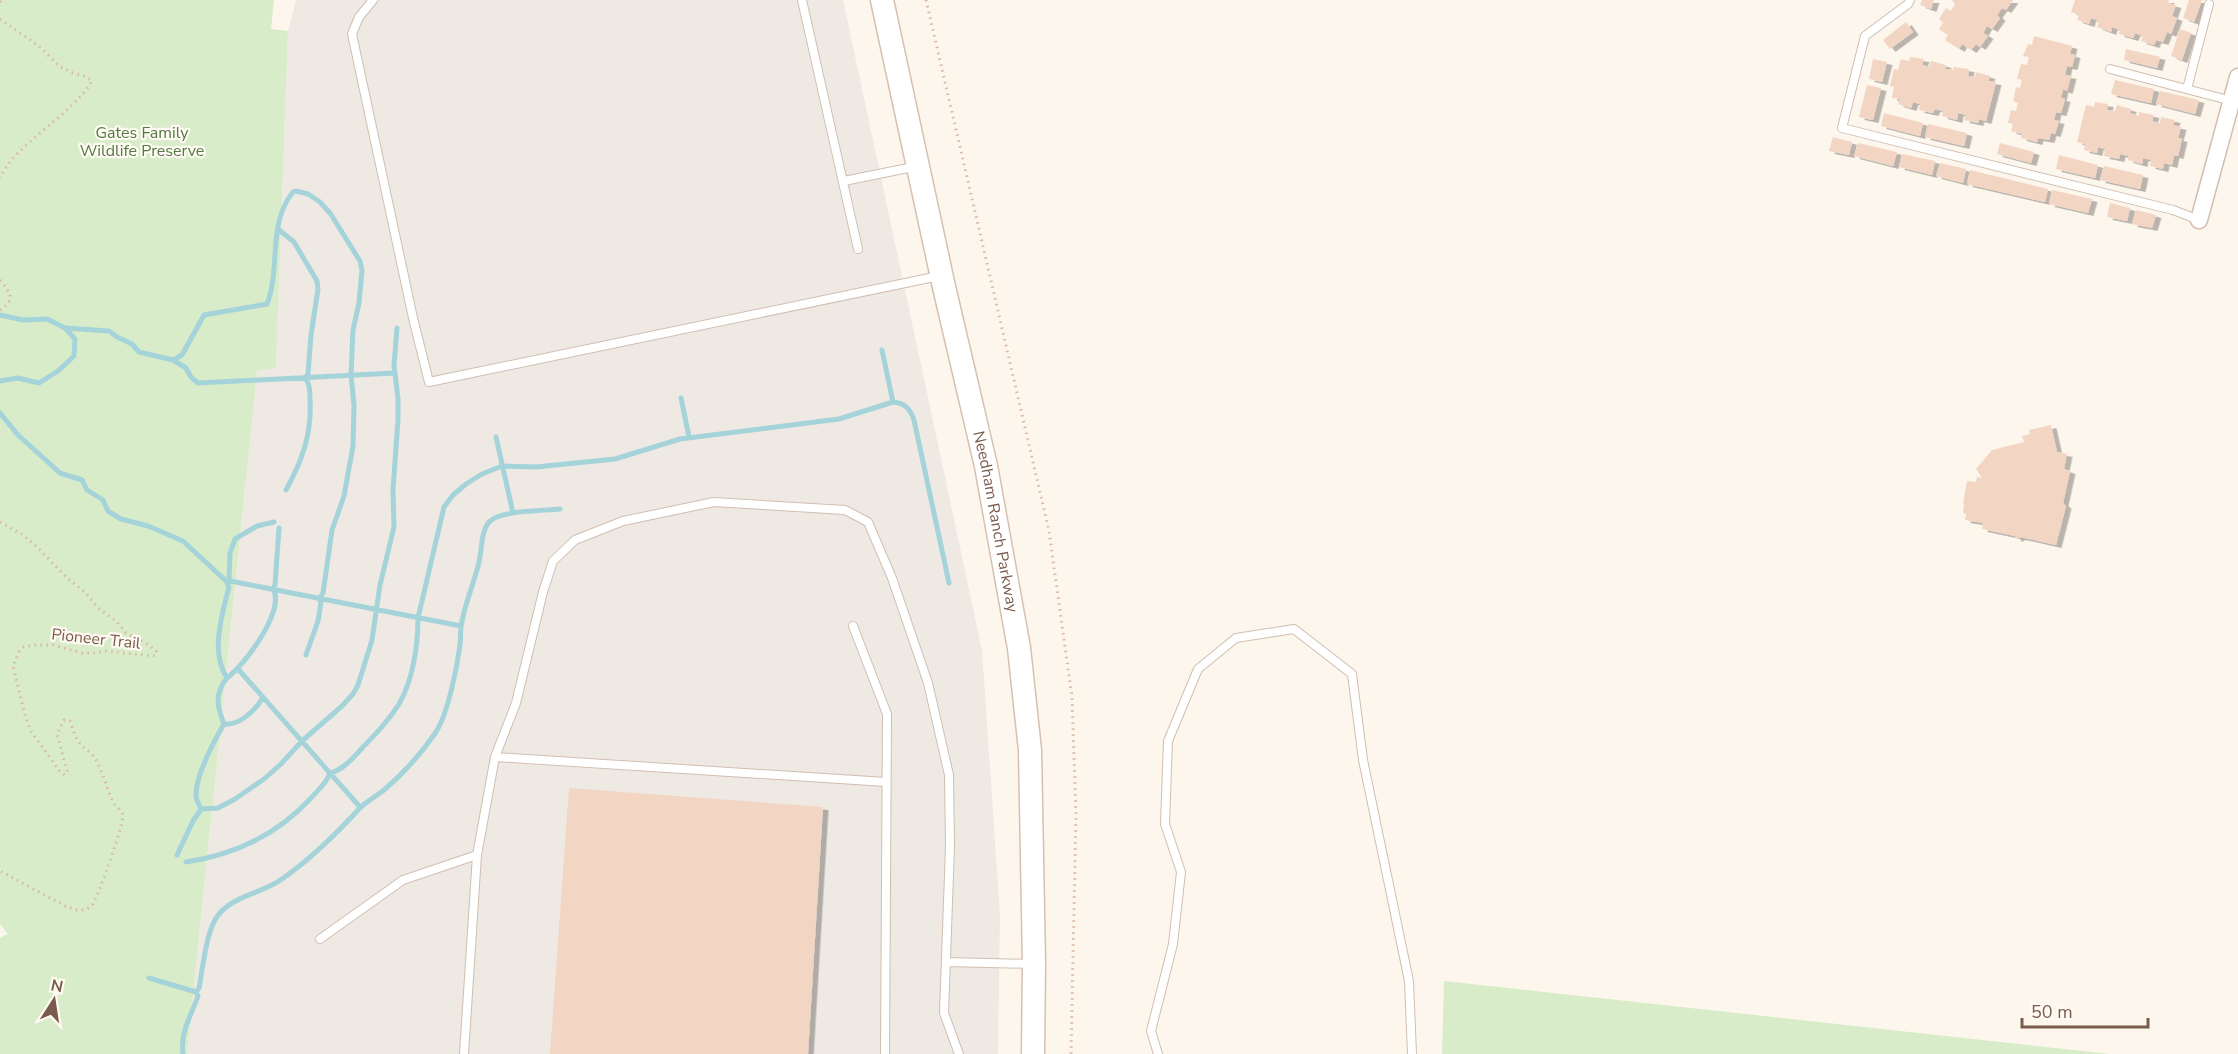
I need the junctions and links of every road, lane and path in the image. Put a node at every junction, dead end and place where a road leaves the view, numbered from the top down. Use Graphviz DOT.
graph roads {
  1 [pos="373,0"];
  2 [pos="802,0"];
  3 [pos="882,0"];
  4 [pos="926,0"];
  5 [pos="1910,0"];
  6 [pos="2209,4"];
  7 [pos="0,19"];
  8 [pos="2110,69"];
  9 [pos="2238,77"];
  10 [pos="2187,89"];
  11 [pos="2232,101"];
  12 [pos="918,165"];
  13 [pos="0,178"];
  14 [pos="844,181"];
  15 [pos="2199,220"];
  16 [pos="858,249"];
  17 [pos="942,276"];
  18 [pos="0,280"];
  19 [pos="0,310"];
  20 [pos="0,522"];
  21 [pos="853,626"];
  22 [pos="495,757"];
  23 [pos="886,782"];
  24 [pos="477,855"];
  25 [pos="0,871"];
  26 [pos="320,939"];
  27 [pos="947,963"];
  28 [pos="1034,964"];
  29 [pos="464,1054"];
  30 [pos="885,1054"];
  31 [pos="960,1054"];
  32 [pos="1033,1054"];
  33 [pos="1071,1054"];
  34 [pos="1158,1054"];
  35 [pos="1412,1054"];
  1 -- 17 [label="lane"];
  2 -- 14 [label="lane"];
  3 -- 12 [label="street, Needham Ranch Parkway"];
  4 -- 33 [label="path"];
  5 -- 15 [label="lane"];
  6 -- 10 [label="lane"];
  7 -- 13 [label="path"];
  8 -- 10 [label="lane"];
  9 -- 11 [label="street"];
  10 -- 11 [label="lane"];
  11 -- 15 [label="street"];
  12 -- 14 [label="lane"];
  12 -- 17 [label="street, Needham Ranch Parkway"];
  14 -- 16 [label="lane"];
  17 -- 28 [label="street, Needham Ranch Parkway"];
  18 -- 19 [label="path"];
  20 -- 25 [label="path, Pioneer Trail"];
  21 -- 23 [label="lane"];
  22 -- 23 [label="lane"];
  22 -- 24 [label="lane"];
  22 -- 27 [label="lane"];
  23 -- 30 [label="lane"];
  24 -- 26 [label="lane"];
  24 -- 29 [label="lane"];
  27 -- 28 [label="lane"];
  27 -- 31 [label="lane"];
  28 -- 32 [label="street, Needham Ranch Parkway"];
  34 -- 35 [label="lane"];
}
